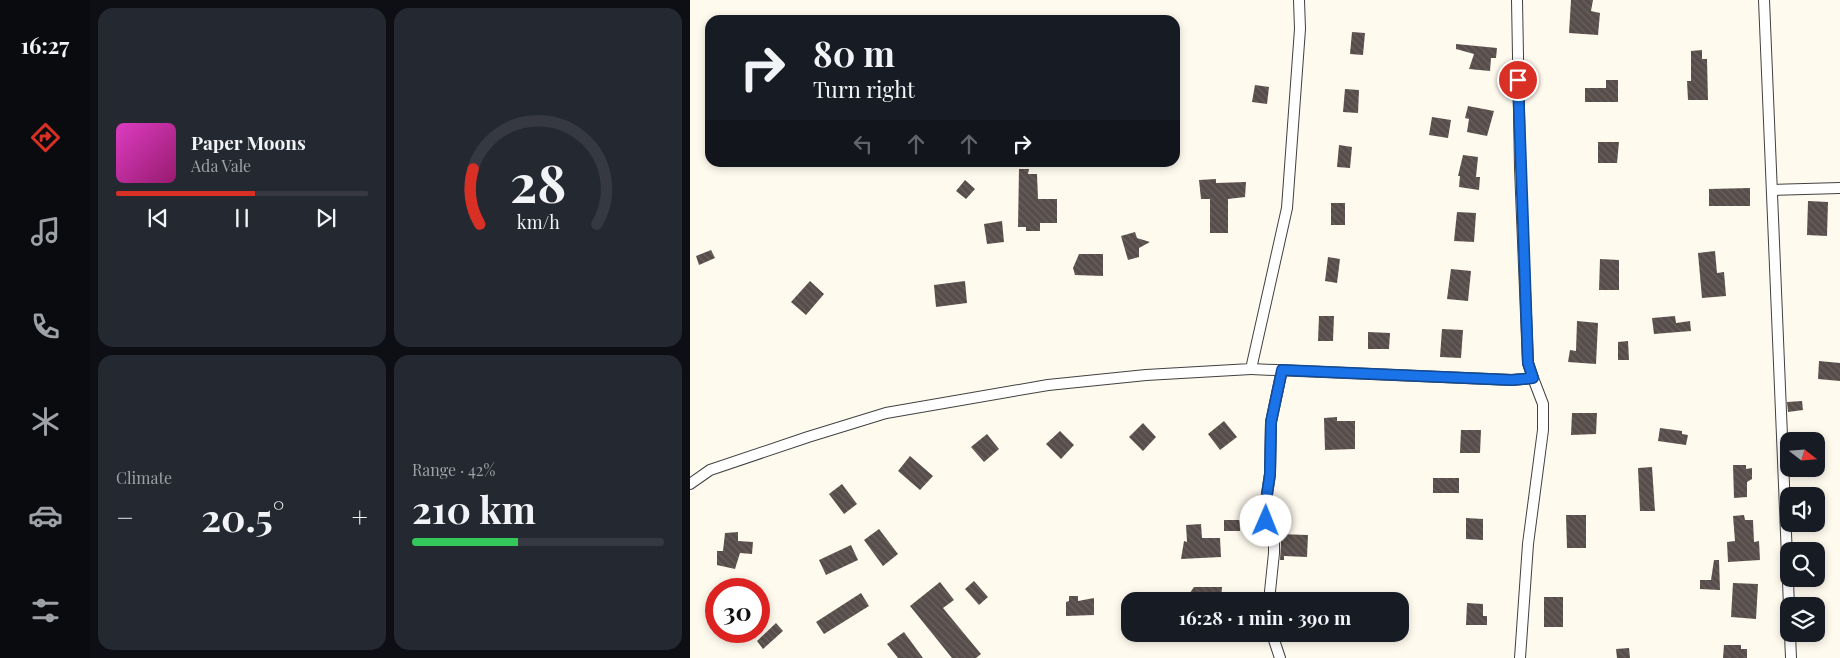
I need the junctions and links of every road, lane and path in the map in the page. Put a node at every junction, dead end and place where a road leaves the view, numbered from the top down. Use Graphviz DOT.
graph roads {
  1 [pos="1299,0"];
  2 [pos="1517,0"];
  3 [pos="1764,0"];
  4 [pos="1840,188"];
  5 [pos="1773,190"];
  6 [pos="1251,369"];
  7 [pos="1282,370"];
  8 [pos="1533,378"];
  9 [pos="690,484"];
  10 [pos="1270,592"];
  11 [pos="1789,597"];
  12 [pos="1275,642"];
  13 [pos="1790,642"];
  14 [pos="1280,658"];
  15 [pos="1520,658"];
  16 [pos="1791,658"];
  1 -- 6 [label="street"];
  2 -- 8 [label="street"];
  3 -- 5 [label="street"];
  4 -- 5 [label="street"];
  5 -- 11 [label="street"];
  6 -- 7 [label="street"];
  6 -- 9 [label="street"];
  7 -- 8 [label="street"];
  7 -- 10 [label="street"];
  8 -- 15 [label="street"];
  12 -- 14 [label="street"];
  13 -- 16 [label="street"];
}
